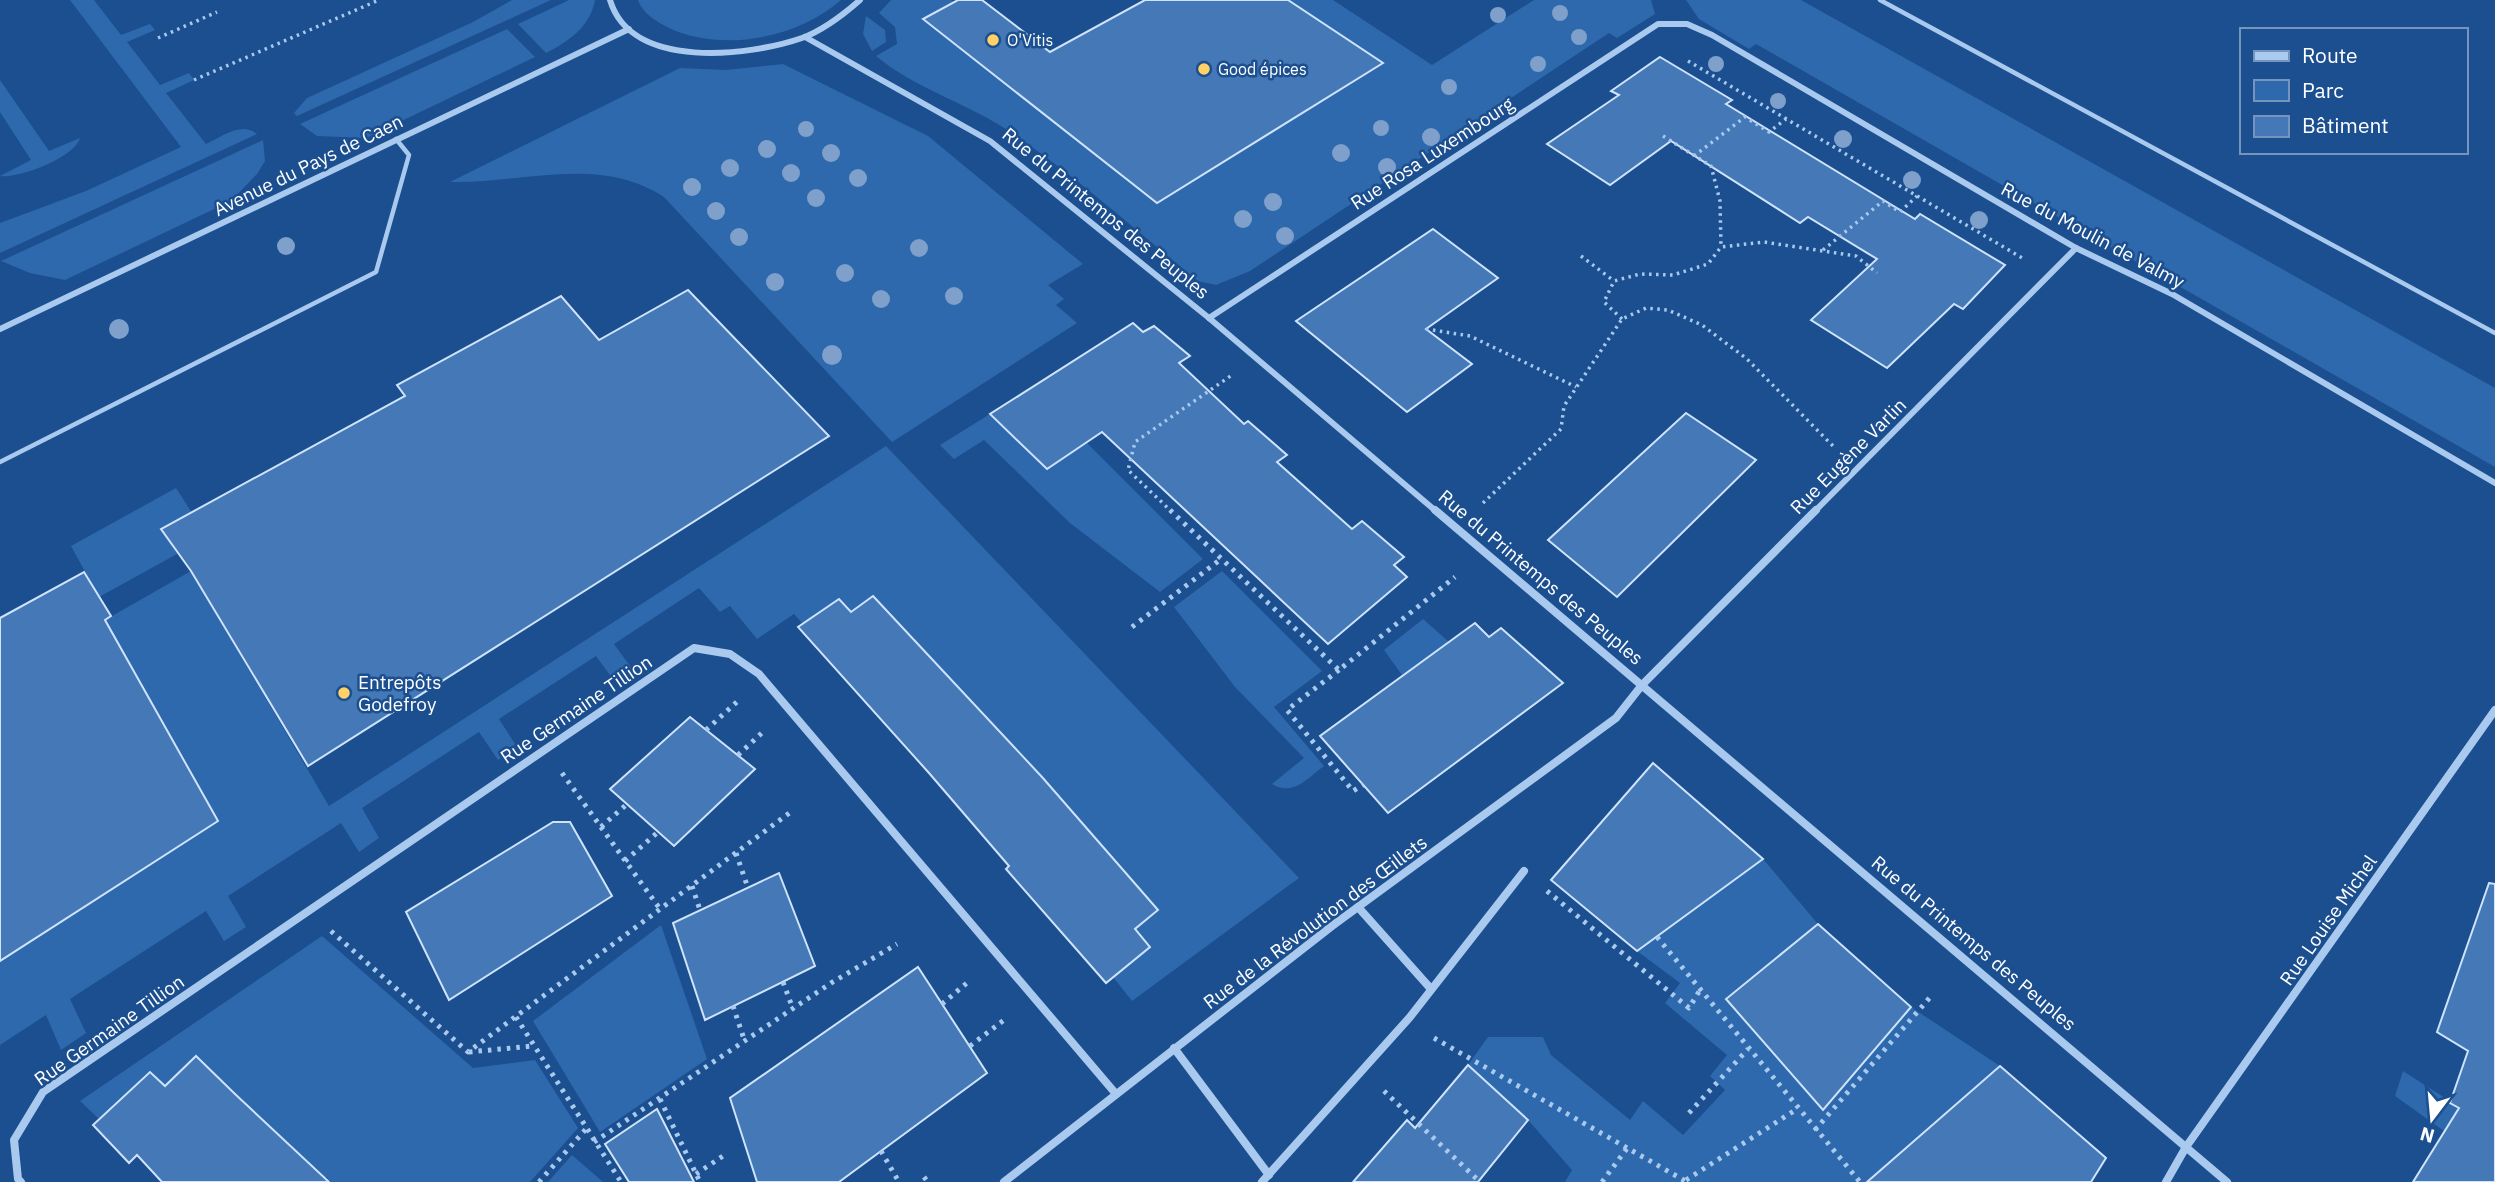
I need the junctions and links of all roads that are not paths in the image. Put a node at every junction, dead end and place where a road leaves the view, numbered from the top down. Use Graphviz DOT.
graph roads {
  1 [pos="610,0"];
  2 [pos="860,0"];
  3 [pos="1880,0"];
  4 [pos="1674,22"];
  5 [pos="629,29"];
  6 [pos="805,37"];
  7 [pos="397,139"];
  8 [pos="2076,248"];
  9 [pos="1209,318"];
  10 [pos="0,329"];
  11 [pos="2495,334"];
  12 [pos="0,462"];
  13 [pos="2495,483"];
  14 [pos="1642,685"];
  15 [pos="2495,710"];
  16 [pos="1524,871"];
  17 [pos="1358,907"];
  18 [pos="1431,989"];
  19 [pos="1174,1048"];
  20 [pos="1116,1094"];
  21 [pos="2186,1147"];
  22 [pos="1266,1179"];
  23 [pos="21,1182"];
  24 [pos="1004,1182"];
  25 [pos="2166,1182"];
  26 [pos="2227,1182"];
  1 -- 5 [label="street"];
  2 -- 6 [label="street"];
  3 -- 11 [label="lane"];
  4 -- 8 [label="street, Rue du Moulin de Valmy"];
  4 -- 9 [label="street, Rue Rosa Luxembourg"];
  5 -- 6 [label="street"];
  5 -- 7 [label="street, Avenue du Pays de Caen"];
  6 -- 9 [label="street, Rue du Printemps des Peuples"];
  7 -- 10 [label="street, Avenue du Pays de Caen"];
  7 -- 12 [label="lane"];
  8 -- 13 [label="street, Rue du Moulin de Valmy"];
  8 -- 14 [label="street, Rue Eugène Varlin"];
  9 -- 14 [label="street, Rue du Printemps des Peuples"];
  14 -- 17 [label="street, Rue de la Révolution des Œillets"];
  14 -- 21 [label="street, Rue du Printemps des Peuples"];
  15 -- 21 [label="street, Rue Louise Michel"];
  16 -- 18 [label="street"];
  17 -- 18 [label="street"];
  17 -- 19 [label="street, Rue de la Révolution des Œillets"];
  18 -- 22 [label="street"];
  19 -- 20 [label="street, Rue de la Révolution des Œillets"];
  19 -- 22 [label="street"];
  20 -- 23 [label="street, Rue Germaine Tillion"];
  20 -- 24 [label="street, Rue de la Révolution des Œillets"];
  21 -- 25 [label="street, Rue Louise Michel"];
  21 -- 26 [label="street, Rue du Printemps des Peuples"];
}
